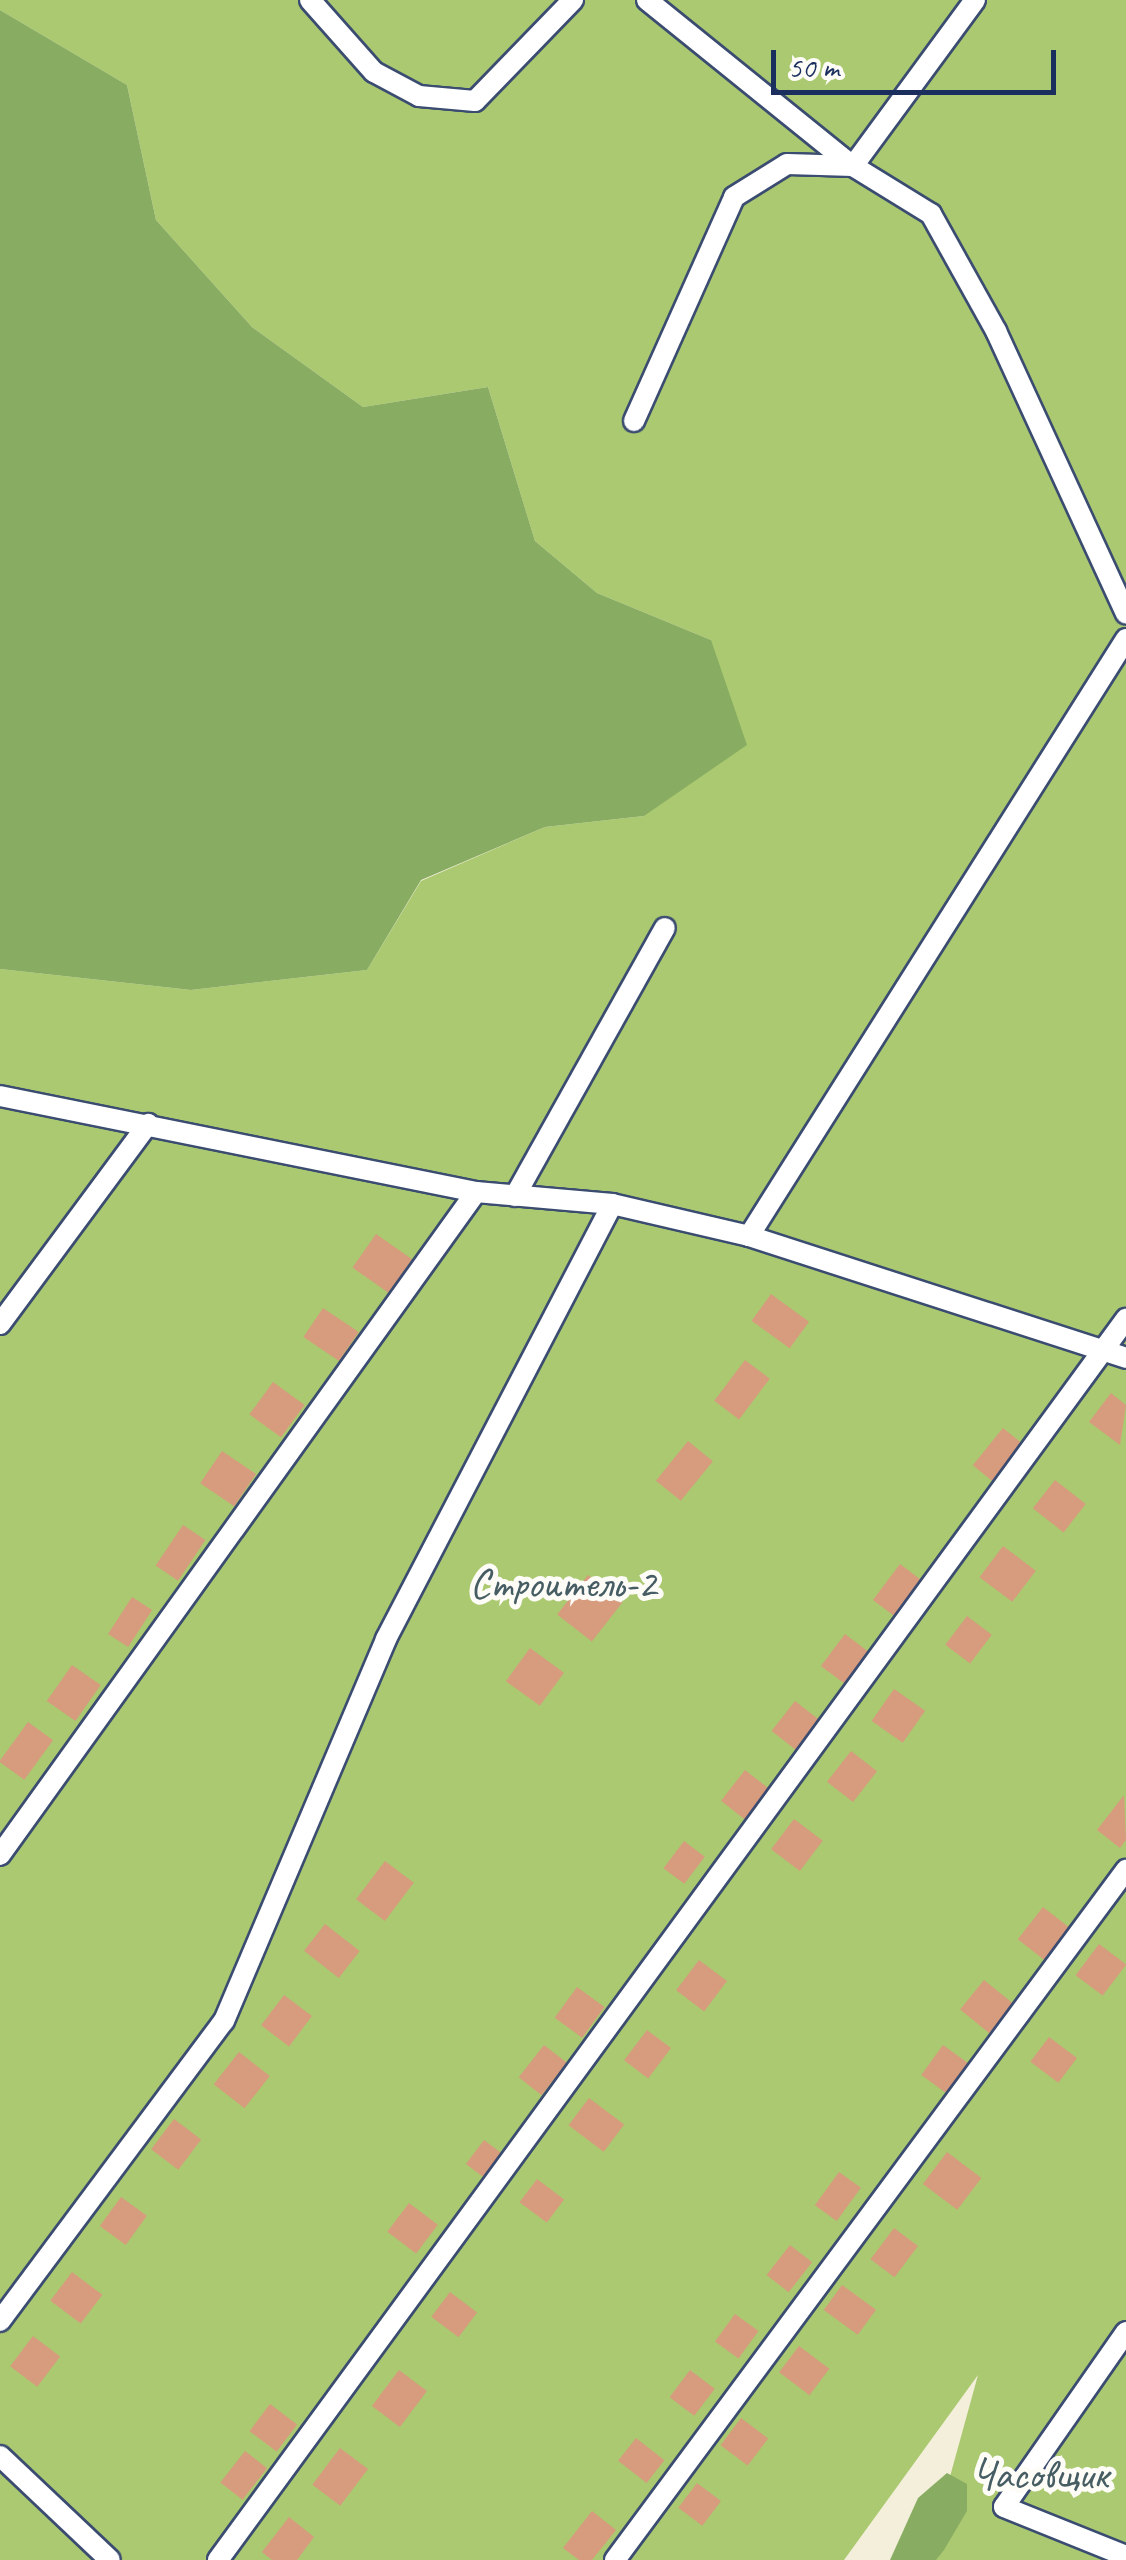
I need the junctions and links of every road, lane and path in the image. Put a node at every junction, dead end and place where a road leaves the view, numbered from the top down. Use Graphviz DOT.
graph roads {
  1 [pos="310,0"];
  2 [pos="573,0"];
  3 [pos="647,0"];
  4 [pos="975,0"];
  5 [pos="853,166"];
  6 [pos="634,421"];
  7 [pos="1126,614"];
  8 [pos="1126,639"];
  9 [pos="665,928"];
  10 [pos="0,1096"];
  11 [pos="148,1124"];
  12 [pos="476,1192"];
  13 [pos="515,1196"];
  14 [pos="612,1204"];
  15 [pos="750,1236"];
  16 [pos="1126,1320"];
  17 [pos="0,1324"];
  18 [pos="1104,1349"];
  19 [pos="1126,1358"];
  20 [pos="0,1855"];
  21 [pos="1126,1870"];
  22 [pos="0,2321"];
  23 [pos="1126,2332"];
  24 [pos="0,2456"];
  25 [pos="1126,2556"];
  26 [pos="110,2560"];
  27 [pos="218,2560"];
  28 [pos="615,2560"];
  1 -- 2 [label="lane"];
  3 -- 5 [label="lane"];
  4 -- 5 [label="lane"];
  5 -- 6 [label="lane"];
  5 -- 7 [label="lane"];
  8 -- 15 [label="lane"];
  9 -- 13 [label="lane"];
  10 -- 11 [label="lane"];
  11 -- 12 [label="lane"];
  11 -- 17 [label="lane"];
  12 -- 13 [label="lane"];
  12 -- 20 [label="lane"];
  13 -- 14 [label="lane"];
  14 -- 15 [label="lane"];
  14 -- 22 [label="lane"];
  15 -- 18 [label="lane"];
  16 -- 18 [label="lane"];
  18 -- 19 [label="lane"];
  18 -- 27 [label="lane"];
  21 -- 28 [label="lane"];
  23 -- 25 [label="lane"];
  24 -- 26 [label="lane"];
}
